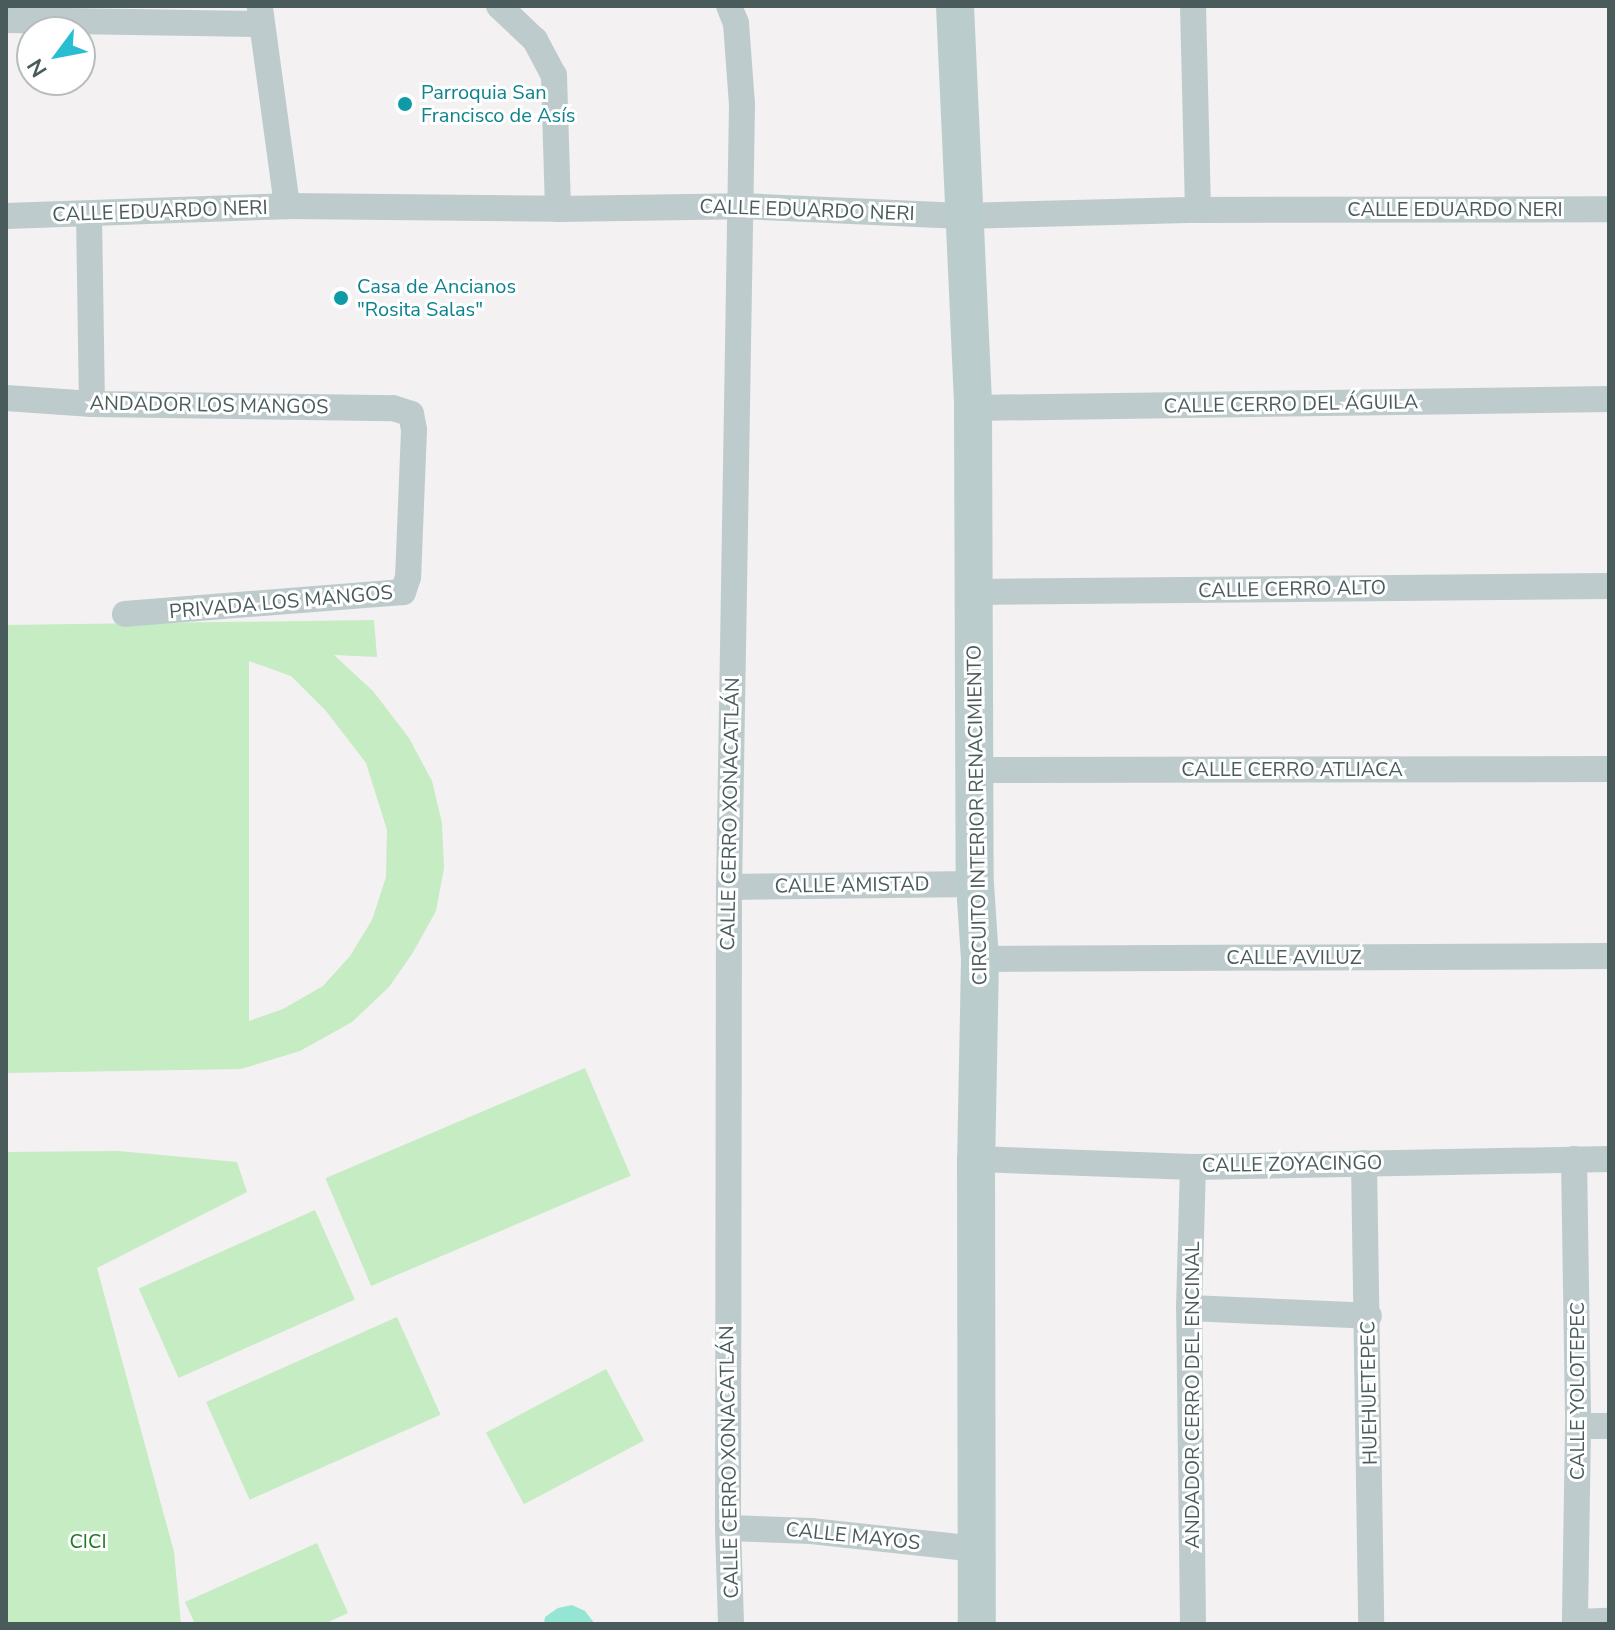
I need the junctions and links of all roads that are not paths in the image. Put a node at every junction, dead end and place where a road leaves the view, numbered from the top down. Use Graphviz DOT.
graph roads {
  1 [pos="499,6"];
  2 [pos="729,6"];
  3 [pos="955,6"];
  4 [pos="1193,6"];
  5 [pos="73,14"];
  6 [pos="260,15"];
  7 [pos="6,20"];
  8 [pos="287,206"];
  9 [pos="740,206"];
  10 [pos="558,209"];
  11 [pos="1609,209"];
  12 [pos="1198,210"];
  13 [pos="89,215"];
  14 [pos="6,216"];
  15 [pos="962,216"];
  16 [pos="6,398"];
  17 [pos="1609,399"];
  18 [pos="92,404"];
  19 [pos="973,408"];
  20 [pos="411,414"];
  21 [pos="1609,586"];
  22 [pos="974,592"];
  23 [pos="125,614"];
  24 [pos="1609,769"];
  25 [pos="975,770"];
  26 [pos="975,884"];
  27 [pos="729,887"];
  28 [pos="1609,956"];
  29 [pos="980,959"];
  30 [pos="976,1159"];
  31 [pos="1574,1159"];
  32 [pos="1609,1159"];
  33 [pos="1364,1163"];
  34 [pos="1193,1167"];
  35 [pos="1189,1308"];
  36 [pos="1369,1316"];
  37 [pos="1578,1426"];
  38 [pos="1609,1426"];
  39 [pos="728,1528"];
  40 [pos="977,1549"];
  41 [pos="1609,1621"];
  42 [pos="1575,1623"];
  43 [pos="731,1624"];
  44 [pos="977,1624"];
  45 [pos="1193,1624"];
  46 [pos="1371,1624"];
  1 -- 10 [label="street"];
  2 -- 9 [label="street, CALLE CERRO XONACATLÁN"];
  3 -- 15 [label="main road, CIRCUITO INTERIOR RENACIMIENTO"];
  4 -- 12 [label="street"];
  5 -- 6 [label="street"];
  5 -- 7 [label="street"];
  6 -- 8 [label="street"];
  8 -- 10 [label="street, CALLE EDUARDO NERI"];
  8 -- 13 [label="street, CALLE EDUARDO NERI"];
  9 -- 10 [label="street, CALLE EDUARDO NERI"];
  9 -- 15 [label="street, CALLE EDUARDO NERI"];
  9 -- 27 [label="street, CALLE CERRO XONACATLÁN"];
  11 -- 12 [label="street, CALLE EDUARDO NERI"];
  12 -- 15 [label="street, CALLE EDUARDO NERI"];
  13 -- 14 [label="street, CALLE EDUARDO NERI"];
  13 -- 18 [label="street"];
  15 -- 19 [label="main road, CIRCUITO INTERIOR RENACIMIENTO"];
  16 -- 18 [label="street, ANDADOR LOS MANGOS"];
  17 -- 19 [label="street, CALLE CERRO DEL ÁGUILA"];
  18 -- 20 [label="street, ANDADOR LOS MANGOS"];
  19 -- 22 [label="main road, CIRCUITO INTERIOR RENACIMIENTO"];
  20 -- 23 [label="street, PRIVADA LOS MANGOS"];
  21 -- 22 [label="street, CALLE CERRO ALTO"];
  22 -- 25 [label="main road, CIRCUITO INTERIOR RENACIMIENTO"];
  24 -- 25 [label="street, CALLE CERRO ATLIACA"];
  25 -- 26 [label="main road, CIRCUITO INTERIOR RENACIMIENTO"];
  26 -- 27 [label="street, CALLE AMISTAD"];
  26 -- 29 [label="main road, CIRCUITO INTERIOR RENACIMIENTO"];
  27 -- 39 [label="street, CALLE CERRO XONACATLÁN"];
  28 -- 29 [label="street, CALLE AVILUZ"];
  29 -- 30 [label="main road, CIRCUITO INTERIOR RENACIMIENTO"];
  30 -- 34 [label="street, CALLE ZOYACINGO"];
  30 -- 40 [label="main road, CIRCUITO INTERIOR RENACIMIENTO"];
  31 -- 32 [label="street, CALLE ZOYACINGO"];
  31 -- 33 [label="street, CALLE ZOYACINGO"];
  31 -- 37 [label="street, CALLE YOLOTEPEC"];
  33 -- 34 [label="street, CALLE ZOYACINGO"];
  33 -- 36 [label="street, HUEHUETEPEC"];
  34 -- 35 [label="street, ANDADOR CERRO DEL ENCINAL"];
  35 -- 36 [label="street"];
  35 -- 45 [label="street, ANDADOR CERRO DEL ENCINAL"];
  36 -- 46 [label="street, HUEHUETEPEC"];
  37 -- 38 [label="street"];
  37 -- 42 [label="street, CALLE YOLOTEPEC"];
  39 -- 40 [label="street, CALLE MAYOS"];
  39 -- 43 [label="street, CALLE CERRO XONACATLÁN"];
  40 -- 44 [label="main road, CIRCUITO INTERIOR RENACIMIENTO"];
  41 -- 42 [label="street"];
}
